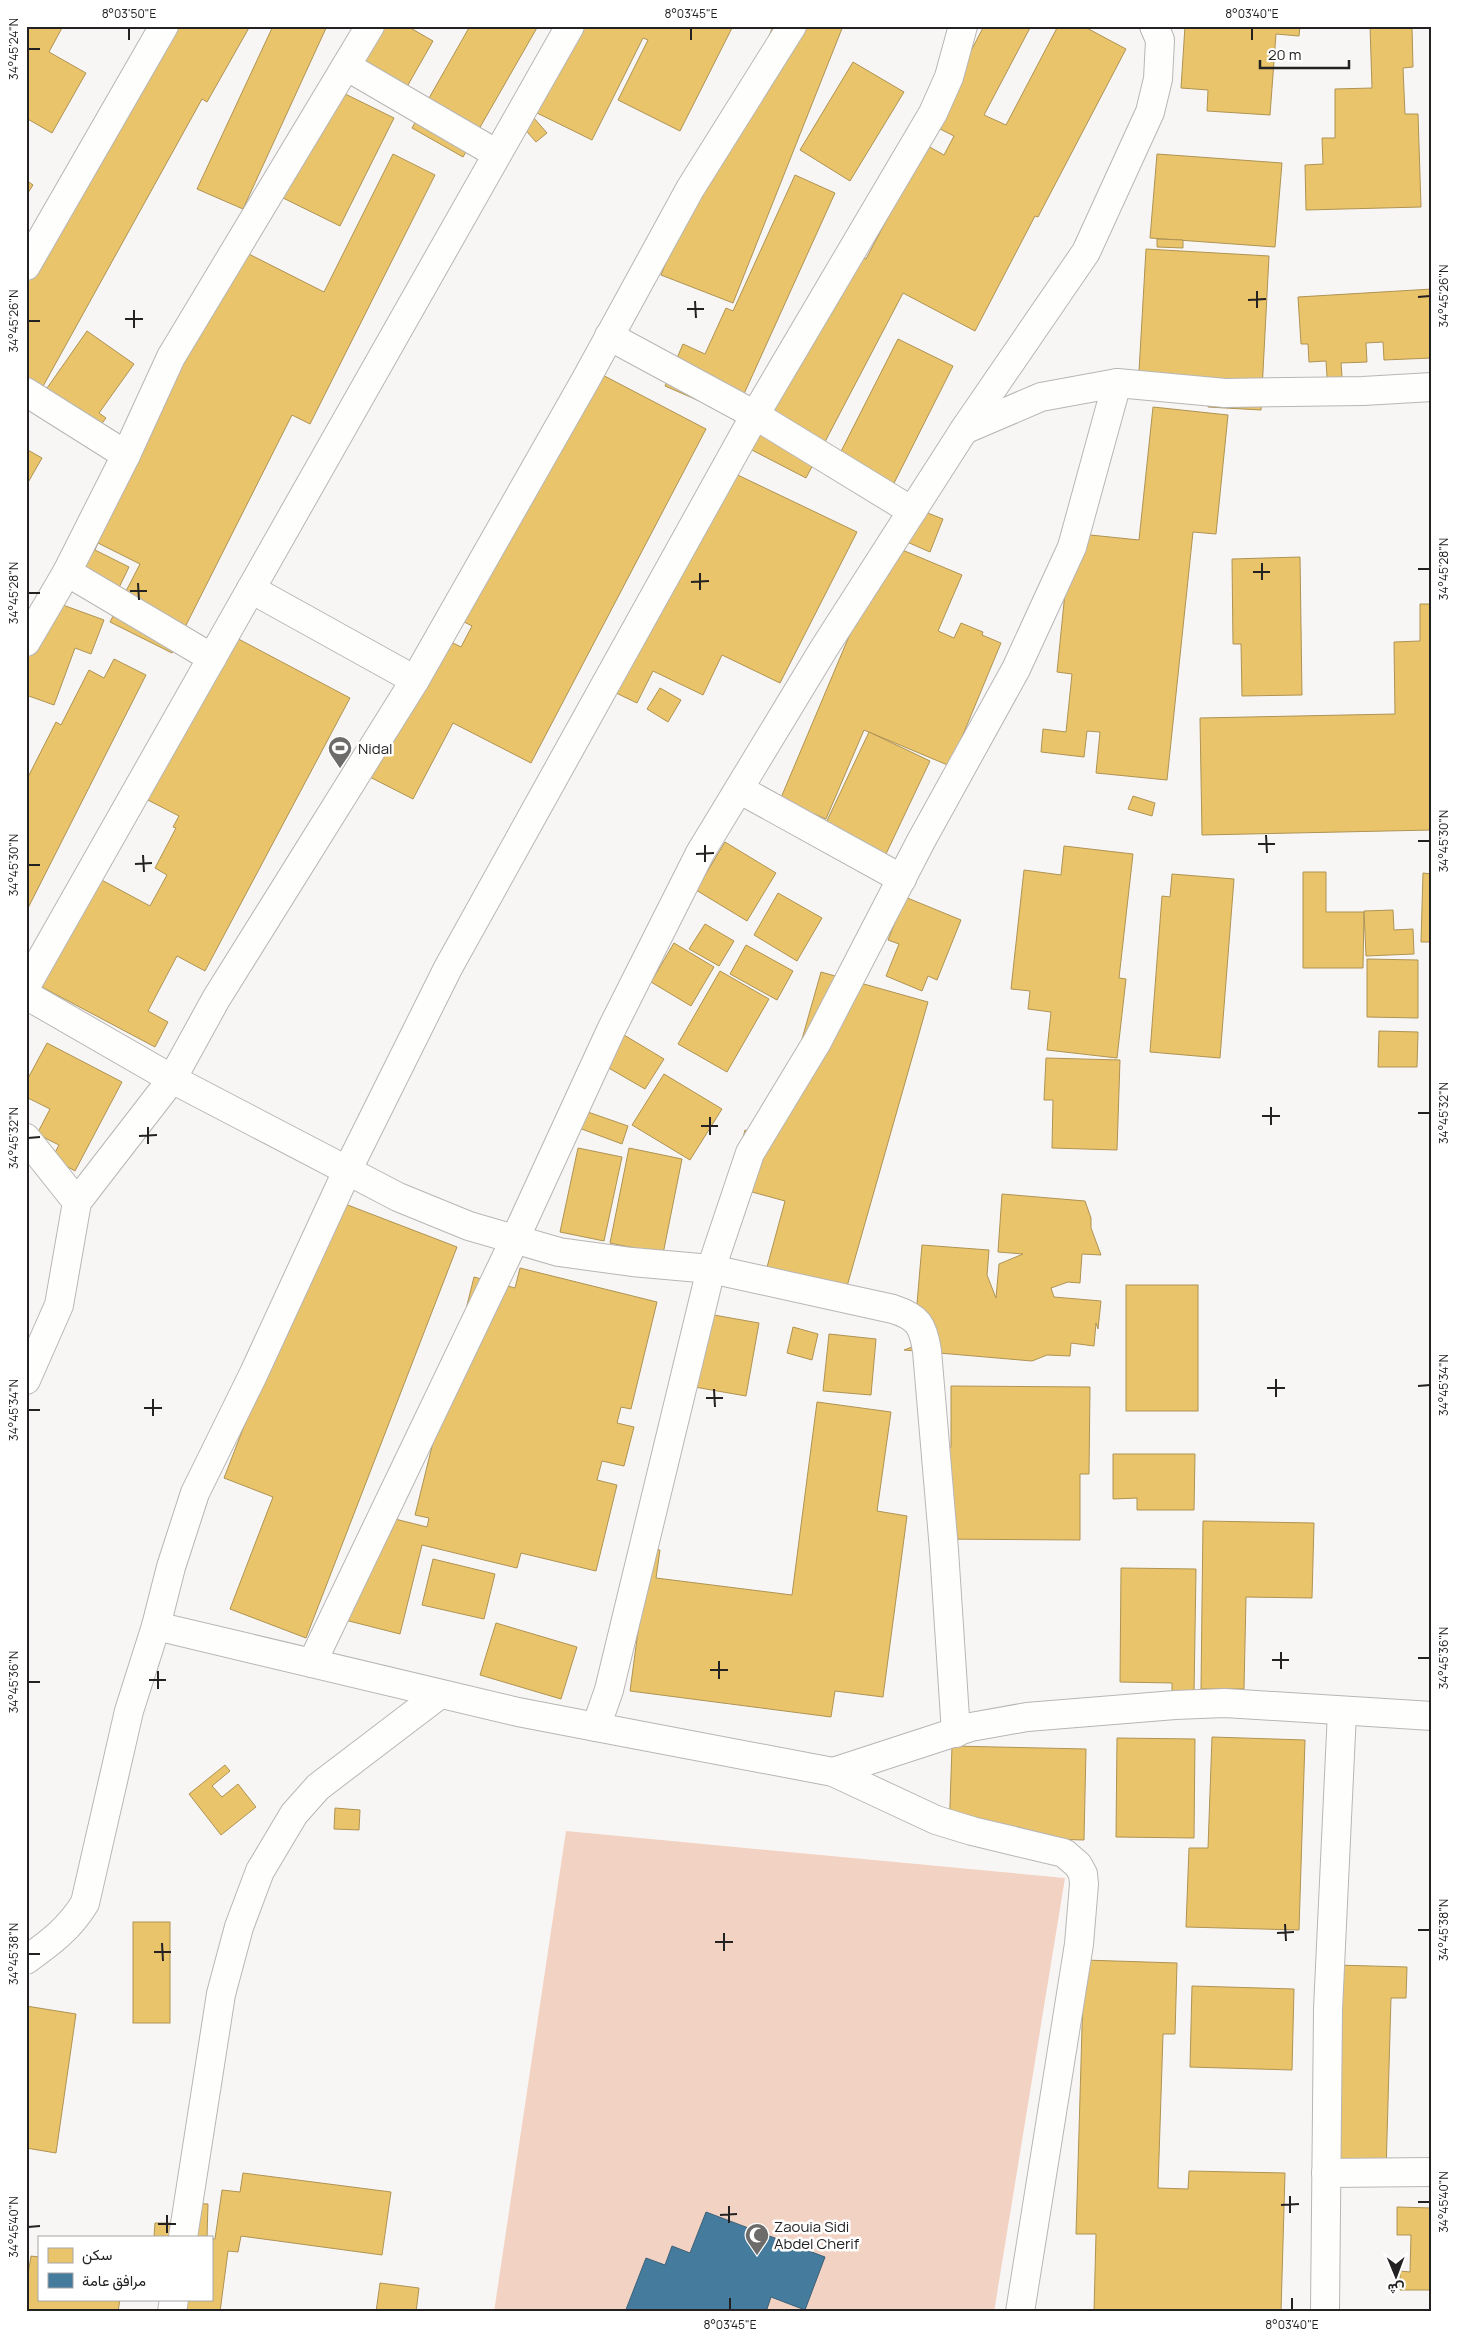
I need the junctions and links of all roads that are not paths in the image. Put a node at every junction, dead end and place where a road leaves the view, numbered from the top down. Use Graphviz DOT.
graph roads {
  1 [pos="164,26"];
  2 [pos="370,26"];
  3 [pos="570,26"];
  4 [pos="792,26"];
  5 [pos="963,26"];
  6 [pos="1154,26"];
  7 [pos="346,66"];
  8 [pos="497,154"];
  9 [pos="26,266"];
  10 [pos="609,336"];
  11 [pos="1117,383"];
  12 [pos="1432,387"];
  13 [pos="26,392"];
  14 [pos="755,415"];
  15 [pos="964,430"];
  16 [pos="126,455"];
  17 [pos="912,511"];
  18 [pos="67,572"];
  19 [pos="251,589"];
  20 [pos="26,642"];
  21 [pos="212,658"];
  22 [pos="415,680"];
  23 [pos="739,789"];
  24 [pos="902,879"];
  25 [pos="26,986"];
  26 [pos="26,995"];
  27 [pos="172,1079"];
  28 [pos="26,1138"];
  29 [pos="35,1166"];
  30 [pos="348,1169"];
  31 [pos="77,1202"];
  32 [pos="515,1240"];
  33 [pos="711,1269"];
  34 [pos="26,1380"];
  35 [pos="156,1626"];
  36 [pos="312,1663"];
  37 [pos="440,1694"];
  38 [pos="1342,1712"];
  39 [pos="1432,1716"];
  40 [pos="596,1727"];
  41 [pos="956,1733"];
  42 [pos="833,1772"];
  43 [pos="26,1960"];
  44 [pos="1432,2172"];
  45 [pos="1326,2173"];
  46 [pos="183,2236"];
  47 [pos="1020,2312"];
  48 [pos="1325,2312"];
  1 -- 9 [label="street"];
  2 -- 7 [label="street"];
  3 -- 8 [label="street"];
  4 -- 10 [label="street"];
  5 -- 14 [label="street"];
  6 -- 15 [label="street"];
  7 -- 8 [label="street"];
  7 -- 16 [label="street"];
  8 -- 19 [label="street"];
  10 -- 14 [label="street"];
  10 -- 22 [label="street"];
  11 -- 12 [label="street"];
  11 -- 15 [label="street"];
  11 -- 24 [label="street"];
  13 -- 16 [label="street"];
  14 -- 17 [label="street"];
  14 -- 30 [label="street"];
  15 -- 17 [label="street"];
  16 -- 18 [label="street"];
  17 -- 23 [label="street"];
  18 -- 20 [label="street"];
  18 -- 21 [label="street"];
  19 -- 21 [label="street"];
  19 -- 22 [label="street"];
  21 -- 25 [label="street"];
  22 -- 27 [label="street"];
  23 -- 24 [label="street"];
  23 -- 32 [label="street"];
  24 -- 33 [label="street"];
  26 -- 27 [label="street"];
  27 -- 30 [label="street"];
  27 -- 31 [label="street"];
  28 -- 29 [label="street"];
  29 -- 31 [label="street"];
  30 -- 32 [label="street"];
  30 -- 35 [label="street"];
  31 -- 34 [label="street"];
  32 -- 33 [label="street"];
  32 -- 36 [label="street"];
  33 -- 40 [label="street"];
  33 -- 41 [label="street"];
  35 -- 36 [label="street"];
  35 -- 43 [label="street"];
  36 -- 37 [label="street"];
  37 -- 40 [label="street"];
  37 -- 46 [label="street"];
  38 -- 39 [label="street"];
  38 -- 41 [label="street"];
  38 -- 45 [label="street"];
  40 -- 42 [label="street"];
  41 -- 42 [label="street"];
  42 -- 47 [label="street"];
  44 -- 45 [label="street"];
  45 -- 48 [label="street"];
}
